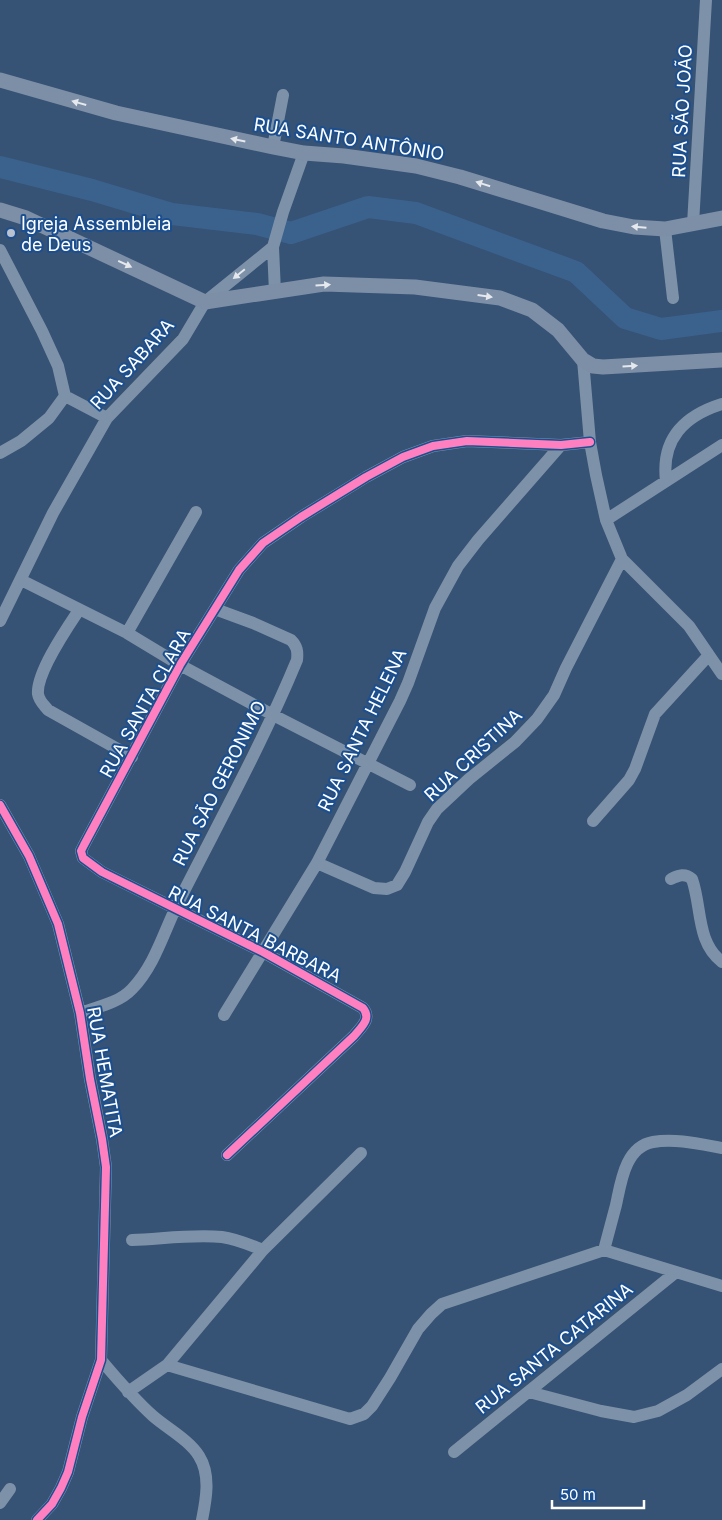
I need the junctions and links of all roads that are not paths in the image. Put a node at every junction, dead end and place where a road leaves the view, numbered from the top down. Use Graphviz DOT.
graph roads {
  1 [pos="706,0"];
  2 [pos="0,80"];
  3 [pos="283,95"];
  4 [pos="273,147"];
  5 [pos="304,153"];
  6 [pos="0,210"];
  7 [pos="722,218"];
  8 [pos="693,224"];
  9 [pos="665,229"];
  10 [pos="274,243"];
  11 [pos="0,250"];
  12 [pos="275,292"];
  13 [pos="673,298"];
  14 [pos="205,302"];
  15 [pos="583,360"];
  16 [pos="722,360"];
  17 [pos="65,396"];
  18 [pos="722,404"];
  19 [pos="107,418"];
  20 [pos="590,442"];
  21 [pos="561,445"];
  22 [pos="722,445"];
  23 [pos="0,453"];
  24 [pos="666,481"];
  25 [pos="196,512"];
  26 [pos="606,520"];
  27 [pos="622,559"];
  28 [pos="21,580"];
  29 [pos="215,609"];
  30 [pos="79,610"];
  31 [pos="0,621"];
  32 [pos="127,633"];
  33 [pos="709,655"];
  34 [pos="180,664"];
  35 [pos="721,671"];
  36 [pos="273,715"];
  37 [pos="132,757"];
  38 [pos="368,762"];
  39 [pos="410,785"];
  40 [pos="0,805"];
  41 [pos="593,821"];
  42 [pos="317,863"];
  43 [pos="102,872"];
  44 [pos="671,879"];
  45 [pos="175,909"];
  46 [pos="262,952"];
  47 [pos="722,962"];
  48 [pos="80,1013"];
  49 [pos="224,1015"];
  50 [pos="722,1148"];
  51 [pos="361,1153"];
  52 [pos="227,1155"];
  53 [pos="132,1240"];
  54 [pos="263,1250"];
  55 [pos="604,1250"];
  56 [pos="676,1272"];
  57 [pos="722,1286"];
  58 [pos="101,1360"];
  59 [pos="167,1365"];
  60 [pos="722,1369"];
  61 [pos="128,1392"];
  62 [pos="528,1392"];
  63 [pos="454,1452"];
  64 [pos="10,1488"];
  65 [pos="0,1503"];
  66 [pos="37,1520"];
  67 [pos="202,1520"];
  1 -- 8 [label="street, RUA SÃO JOÃO"];
  4 -- 2 [label="main road, RUA SANTO ANTÔNIO, one-way"];
  3 -- 4 [label="street"];
  4 -- 5 [label="main road, RUA SANTO ANTÔNIO"];
  9 -- 5 [label="main road, RUA SANTO ANTÔNIO, one-way"];
  5 -- 10 [label="street"];
  6 -- 14 [label="main road, one-way"];
  7 -- 8 [label="main road, RUA SANTO ANTÔNIO"];
  8 -- 9 [label="main road, RUA SANTO ANTÔNIO"];
  9 -- 13 [label="street"];
  10 -- 12 [label="street"];
  10 -- 14 [label="street, RUA SABARA, one-way"];
  11 -- 17 [label="street"];
  12 -- 14 [label="main road"];
  12 -- 15 [label="main road, one-way"];
  14 -- 19 [label="street, RUA SABARA"];
  15 -- 16 [label="main road, one-way"];
  15 -- 20 [label="street"];
  17 -- 19 [label="street"];
  17 -- 23 [label="street"];
  18 -- 24 [label="street"];
  19 -- 28 [label="street, RUA SABARA"];
  20 -- 21 [label="street, RUA SANTA CLARA"];
  20 -- 26 [label="street"];
  21 -- 29 [label="street, RUA SANTA CLARA"];
  21 -- 38 [label="street, RUA SANTA HELENA"];
  22 -- 24 [label="street"];
  24 -- 26 [label="street"];
  25 -- 32 [label="street"];
  26 -- 27 [label="street"];
  27 -- 33 [label="street"];
  27 -- 42 [label="street, RUA CRISTINA"];
  28 -- 30 [label="street"];
  28 -- 31 [label="street, RUA SABARA"];
  29 -- 34 [label="street, RUA SANTA CLARA"];
  29 -- 36 [label="street, RUA SÃO GERONIMO"];
  30 -- 32 [label="street"];
  30 -- 37 [label="street"];
  32 -- 34 [label="street"];
  33 -- 35 [label="street"];
  33 -- 41 [label="street"];
  34 -- 36 [label="street"];
  34 -- 37 [label="street, RUA SANTA CLARA"];
  36 -- 38 [label="street"];
  36 -- 45 [label="street, RUA SÃO GERONIMO"];
  37 -- 43 [label="street, RUA SANTA CLARA"];
  38 -- 39 [label="street"];
  38 -- 42 [label="street, RUA SANTA HELENA"];
  40 -- 48 [label="street, RUA HEMATITA"];
  42 -- 46 [label="street, RUA SANTA HELENA"];
  43 -- 45 [label="street, RUA SANTA BARBARA"];
  44 -- 47 [label="street"];
  45 -- 46 [label="street, RUA SANTA BARBARA"];
  45 -- 48 [label="street, RUA SÃO GERONIMO"];
  46 -- 49 [label="street, RUA SANTA HELENA"];
  46 -- 52 [label="street, RUA SANTA BARBARA"];
  48 -- 58 [label="street, RUA HEMATITA"];
  50 -- 55 [label="street"];
  51 -- 54 [label="street"];
  53 -- 54 [label="street"];
  54 -- 59 [label="street"];
  55 -- 56 [label="street"];
  55 -- 59 [label="street"];
  56 -- 57 [label="street"];
  56 -- 62 [label="street, RUA SANTA CATARINA"];
  58 -- 61 [label="street"];
  58 -- 66 [label="street, RUA HEMATITA"];
  59 -- 61 [label="street"];
  60 -- 62 [label="street"];
  61 -- 67 [label="street"];
  62 -- 63 [label="street, RUA SANTA CATARINA"];
  64 -- 65 [label="street"];
}
